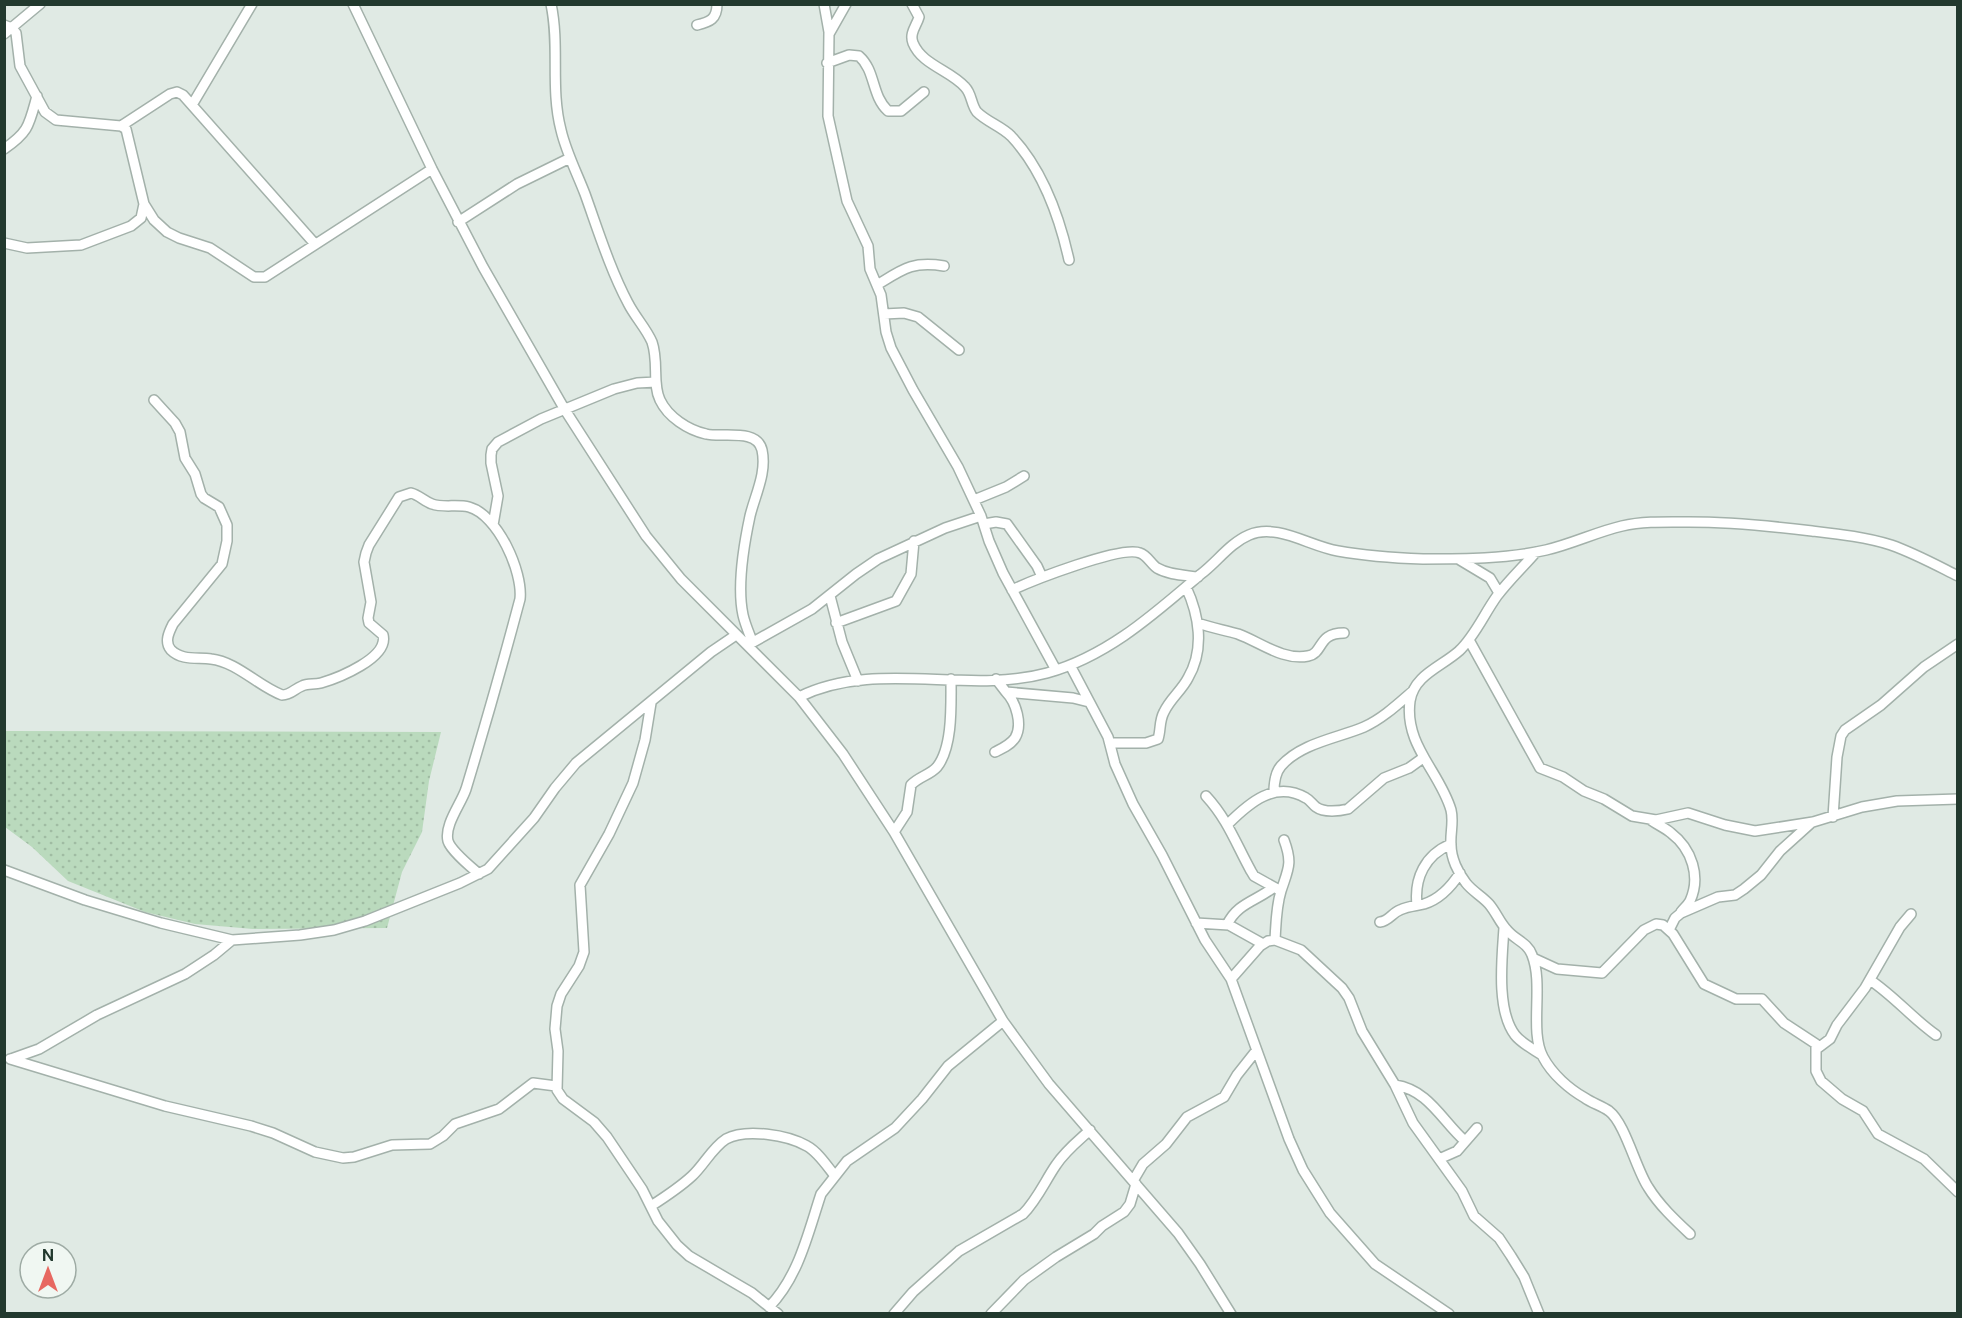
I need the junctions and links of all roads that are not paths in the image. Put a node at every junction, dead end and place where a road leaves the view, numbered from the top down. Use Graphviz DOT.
graph roads {
  1 [pos="40,4"];
  2 [pos="252,4"];
  3 [pos="353,4"];
  4 [pos="551,4"];
  5 [pos="717,4"];
  6 [pos="825,4"];
  7 [pos="846,4"];
  8 [pos="912,4"];
  9 [pos="697,25"];
  10 [pos="7,29"];
  11 [pos="829,34"];
  12 [pos="827,63"];
  13 [pos="924,92"];
  14 [pos="37,96"];
  15 [pos="192,105"];
  16 [pos="121,126"];
  17 [pos="4,150"];
  18 [pos="570,158"];
  19 [pos="432,169"];
  20 [pos="144,204"];
  21 [pos="458,222"];
  22 [pos="4,243"];
  23 [pos="315,244"];
  24 [pos="1069,260"];
  25 [pos="944,266"];
  26 [pos="876,285"];
  27 [pos="884,314"];
  28 [pos="959,350"];
  29 [pos="656,382"];
  30 [pos="154,400"];
  31 [pos="565,410"];
  32 [pos="1024,476"];
  33 [pos="974,500"];
  34 [pos="495,510"];
  35 [pos="485,516"];
  36 [pos="982,520"];
  37 [pos="493,525"];
  38 [pos="914,541"];
  39 [pos="1536,552"];
  40 [pos="1458,559"];
  41 [pos="1958,576"];
  42 [pos="1042,577"];
  43 [pos="1198,577"];
  44 [pos="1185,587"];
  45 [pos="1012,590"];
  46 [pos="1499,593"];
  47 [pos="830,596"];
  48 [pos="836,623"];
  49 [pos="1198,623"];
  50 [pos="1344,633"];
  51 [pos="736,634"];
  52 [pos="1469,640"];
  53 [pos="749,644"];
  54 [pos="1958,644"];
  55 [pos="1070,665"];
  56 [pos="1056,670"];
  57 [pos="951,680"];
  58 [pos="996,680"];
  59 [pos="858,681"];
  60 [pos="1413,691"];
  61 [pos="1006,692"];
  62 [pos="799,697"];
  63 [pos="1089,702"];
  64 [pos="651,703"];
  65 [pos="1110,743"];
  66 [pos="995,752"];
  67 [pos="1423,758"];
  68 [pos="1274,792"];
  69 [pos="1206,796"];
  70 [pos="1958,799"];
  71 [pos="1833,817"];
  72 [pos="1651,820"];
  73 [pos="1813,822"];
  74 [pos="1228,824"];
  75 [pos="894,832"];
  76 [pos="1284,840"];
  77 [pos="1450,843"];
  78 [pos="4,870"];
  79 [pos="1460,873"];
  80 [pos="479,874"];
  81 [pos="1277,889"];
  82 [pos="1417,905"];
  83 [pos="1681,913"];
  84 [pos="1911,914"];
  85 [pos="1380,922"];
  86 [pos="1196,923"];
  87 [pos="1227,925"];
  88 [pos="1504,928"];
  89 [pos="1669,930"];
  90 [pos="232,940"];
  91 [pos="1275,940"];
  92 [pos="1263,944"];
  93 [pos="1533,958"];
  94 [pos="1231,979"];
  95 [pos="1870,980"];
  96 [pos="1003,1021"];
  97 [pos="1936,1035"];
  98 [pos="1818,1048"];
  99 [pos="1256,1051"];
  100 [pos="1542,1055"];
  101 [pos="7,1059"];
  102 [pos="1395,1085"];
  103 [pos="556,1086"];
  104 [pos="1477,1128"];
  105 [pos="1090,1130"];
  106 [pos="1465,1141"];
  107 [pos="1438,1159"];
  108 [pos="835,1176"];
  109 [pos="1135,1182"];
  110 [pos="1958,1192"];
  111 [pos="651,1206"];
  112 [pos="1690,1234"];
  113 [pos="769,1307"];
  114 [pos="778,1314"];
  115 [pos="894,1314"];
  116 [pos="991,1314"];
  117 [pos="1231,1314"];
  118 [pos="1449,1314"];
  119 [pos="1539,1314"];
  1 -- 10 [label="street"];
  2 -- 15 [label="street"];
  3 -- 19 [label="street"];
  4 -- 18 [label="street"];
  5 -- 9 [label="street"];
  6 -- 11 [label="street"];
  7 -- 11 [label="street"];
  8 -- 24 [label="street"];
  10 -- 14 [label="street"];
  11 -- 12 [label="street"];
  12 -- 13 [label="street"];
  12 -- 26 [label="street"];
  14 -- 16 [label="street"];
  14 -- 17 [label="street"];
  15 -- 16 [label="street"];
  15 -- 23 [label="street"];
  16 -- 20 [label="street"];
  18 -- 21 [label="street"];
  18 -- 29 [label="street"];
  19 -- 21 [label="street"];
  19 -- 23 [label="street"];
  20 -- 22 [label="street"];
  20 -- 23 [label="street"];
  21 -- 31 [label="street"];
  25 -- 26 [label="street"];
  26 -- 27 [label="street"];
  27 -- 28 [label="street"];
  27 -- 33 [label="street"];
  29 -- 31 [label="street"];
  29 -- 53 [label="street"];
  30 -- 35 [label="street"];
  31 -- 34 [label="street"];
  31 -- 51 [label="street"];
  32 -- 33 [label="street"];
  33 -- 36 [label="street"];
  34 -- 35 [label="street"];
  34 -- 37 [label="street"];
  35 -- 37 [label="street"];
  36 -- 38 [label="street"];
  36 -- 42 [label="street"];
  36 -- 45 [label="street"];
  37 -- 80 [label="street"];
  38 -- 47 [label="street"];
  38 -- 48 [label="street"];
  39 -- 40 [label="street"];
  39 -- 41 [label="street"];
  39 -- 46 [label="street"];
  40 -- 43 [label="street"];
  40 -- 46 [label="street"];
  42 -- 43 [label="street"];
  42 -- 45 [label="street"];
  43 -- 44 [label="street"];
  44 -- 49 [label="street"];
  44 -- 55 [label="street"];
  45 -- 56 [label="street"];
  46 -- 52 [label="street"];
  47 -- 48 [label="street"];
  47 -- 53 [label="street"];
  48 -- 59 [label="street"];
  49 -- 50 [label="street"];
  49 -- 65 [label="street"];
  51 -- 53 [label="street"];
  51 -- 64 [label="street"];
  52 -- 60 [label="street"];
  52 -- 72 [label="street"];
  53 -- 62 [label="street"];
  54 -- 71 [label="street"];
  55 -- 56 [label="street"];
  55 -- 63 [label="street"];
  56 -- 58 [label="street"];
  57 -- 58 [label="street"];
  57 -- 59 [label="street"];
  57 -- 75 [label="street"];
  58 -- 61 [label="street"];
  59 -- 62 [label="street"];
  60 -- 67 [label="street"];
  60 -- 68 [label="street"];
  61 -- 63 [label="street"];
  61 -- 66 [label="street"];
  62 -- 75 [label="street"];
  63 -- 65 [label="street"];
  64 -- 80 [label="street"];
  64 -- 103 [label="street"];
  65 -- 86 [label="street"];
  67 -- 68 [label="street"];
  67 -- 77 [label="street"];
  68 -- 74 [label="street"];
  69 -- 74 [label="street"];
  70 -- 71 [label="street"];
  71 -- 73 [label="street"];
  72 -- 73 [label="street"];
  72 -- 83 [label="street"];
  73 -- 83 [label="street"];
  74 -- 81 [label="street"];
  75 -- 96 [label="street"];
  76 -- 81 [label="street"];
  77 -- 79 [label="street"];
  77 -- 82 [label="street"];
  78 -- 90 [label="street"];
  79 -- 82 [label="street"];
  79 -- 88 [label="street"];
  80 -- 90 [label="street"];
  81 -- 87 [label="street"];
  81 -- 91 [label="street"];
  82 -- 85 [label="street"];
  83 -- 89 [label="street"];
  84 -- 95 [label="street"];
  86 -- 87 [label="street"];
  86 -- 94 [label="street"];
  87 -- 92 [label="street"];
  88 -- 93 [label="street"];
  88 -- 100 [label="street"];
  89 -- 93 [label="street"];
  89 -- 98 [label="street"];
  90 -- 101 [label="street"];
  91 -- 92 [label="street"];
  91 -- 102 [label="street"];
  92 -- 94 [label="street"];
  93 -- 100 [label="street"];
  94 -- 99 [label="street"];
  95 -- 97 [label="street"];
  95 -- 98 [label="street"];
  96 -- 105 [label="street"];
  96 -- 108 [label="street"];
  98 -- 110 [label="street"];
  99 -- 109 [label="street"];
  99 -- 118 [label="street"];
  100 -- 112 [label="street"];
  101 -- 103 [label="street"];
  102 -- 106 [label="street"];
  102 -- 107 [label="street"];
  103 -- 111 [label="street"];
  104 -- 106 [label="street"];
  105 -- 109 [label="street"];
  105 -- 115 [label="street"];
  106 -- 107 [label="street"];
  107 -- 119 [label="street"];
  108 -- 111 [label="street"];
  108 -- 113 [label="street"];
  109 -- 116 [label="street"];
  109 -- 117 [label="street"];
  111 -- 113 [label="street"];
  113 -- 114 [label="street"];
}
